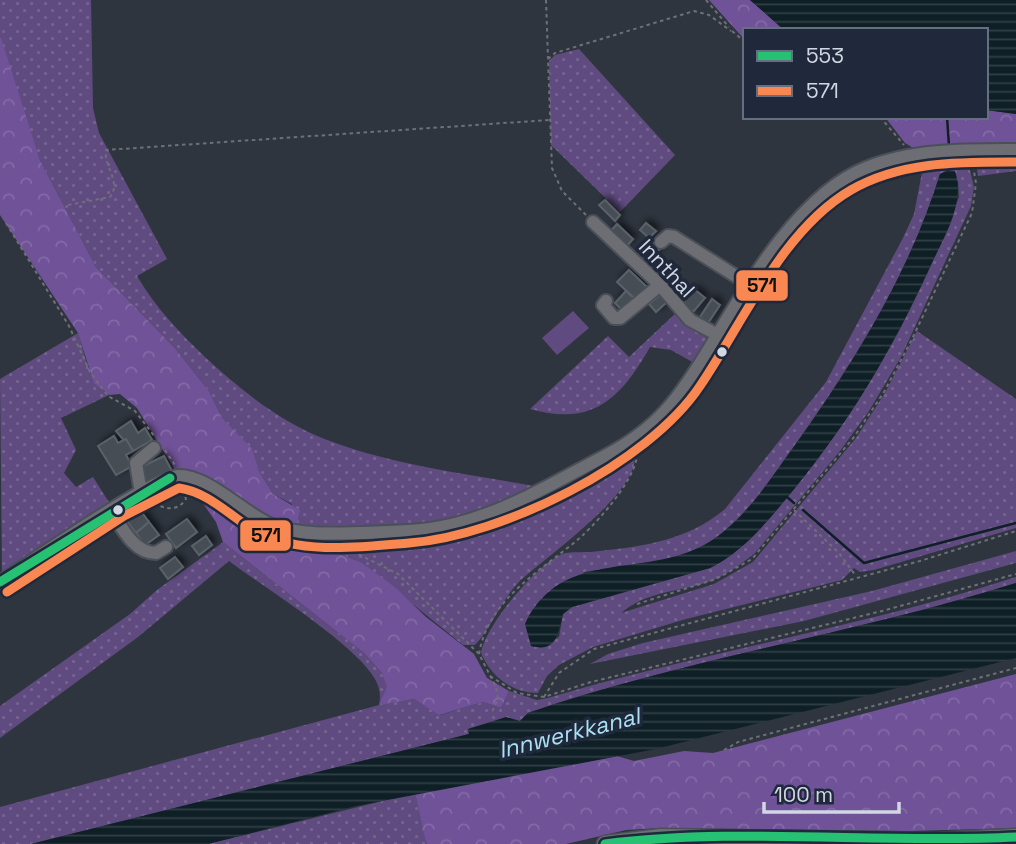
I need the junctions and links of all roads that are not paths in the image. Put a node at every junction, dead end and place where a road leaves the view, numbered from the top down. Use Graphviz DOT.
graph roads {
  1 [pos="1016,150"];
  2 [pos="593,222"];
  3 [pos="661,242"];
  4 [pos="660,285"];
  5 [pos="750,285"];
  6 [pos="606,301"];
  7 [pos="718,335"];
  8 [pos="158,446"];
  9 [pos="142,498"];
  10 [pos="111,511"];
  11 [pos="166,547"];
  12 [pos="0,582"];
  13 [pos="1016,837"];
  14 [pos="605,844"];
  1 -- 5 [label="street"];
  2 -- 4 [label="street, Innthal"];
  3 -- 5 [label="street"];
  4 -- 6 [label="street"];
  4 -- 7 [label="street, Innthal"];
  5 -- 7 [label="street"];
  7 -- 9 [label="street"];
  8 -- 9 [label="street"];
  9 -- 10 [label="street"];
  10 -- 11 [label="street"];
  10 -- 12 [label="street"];
  13 -- 14 [label="main road"];
}
